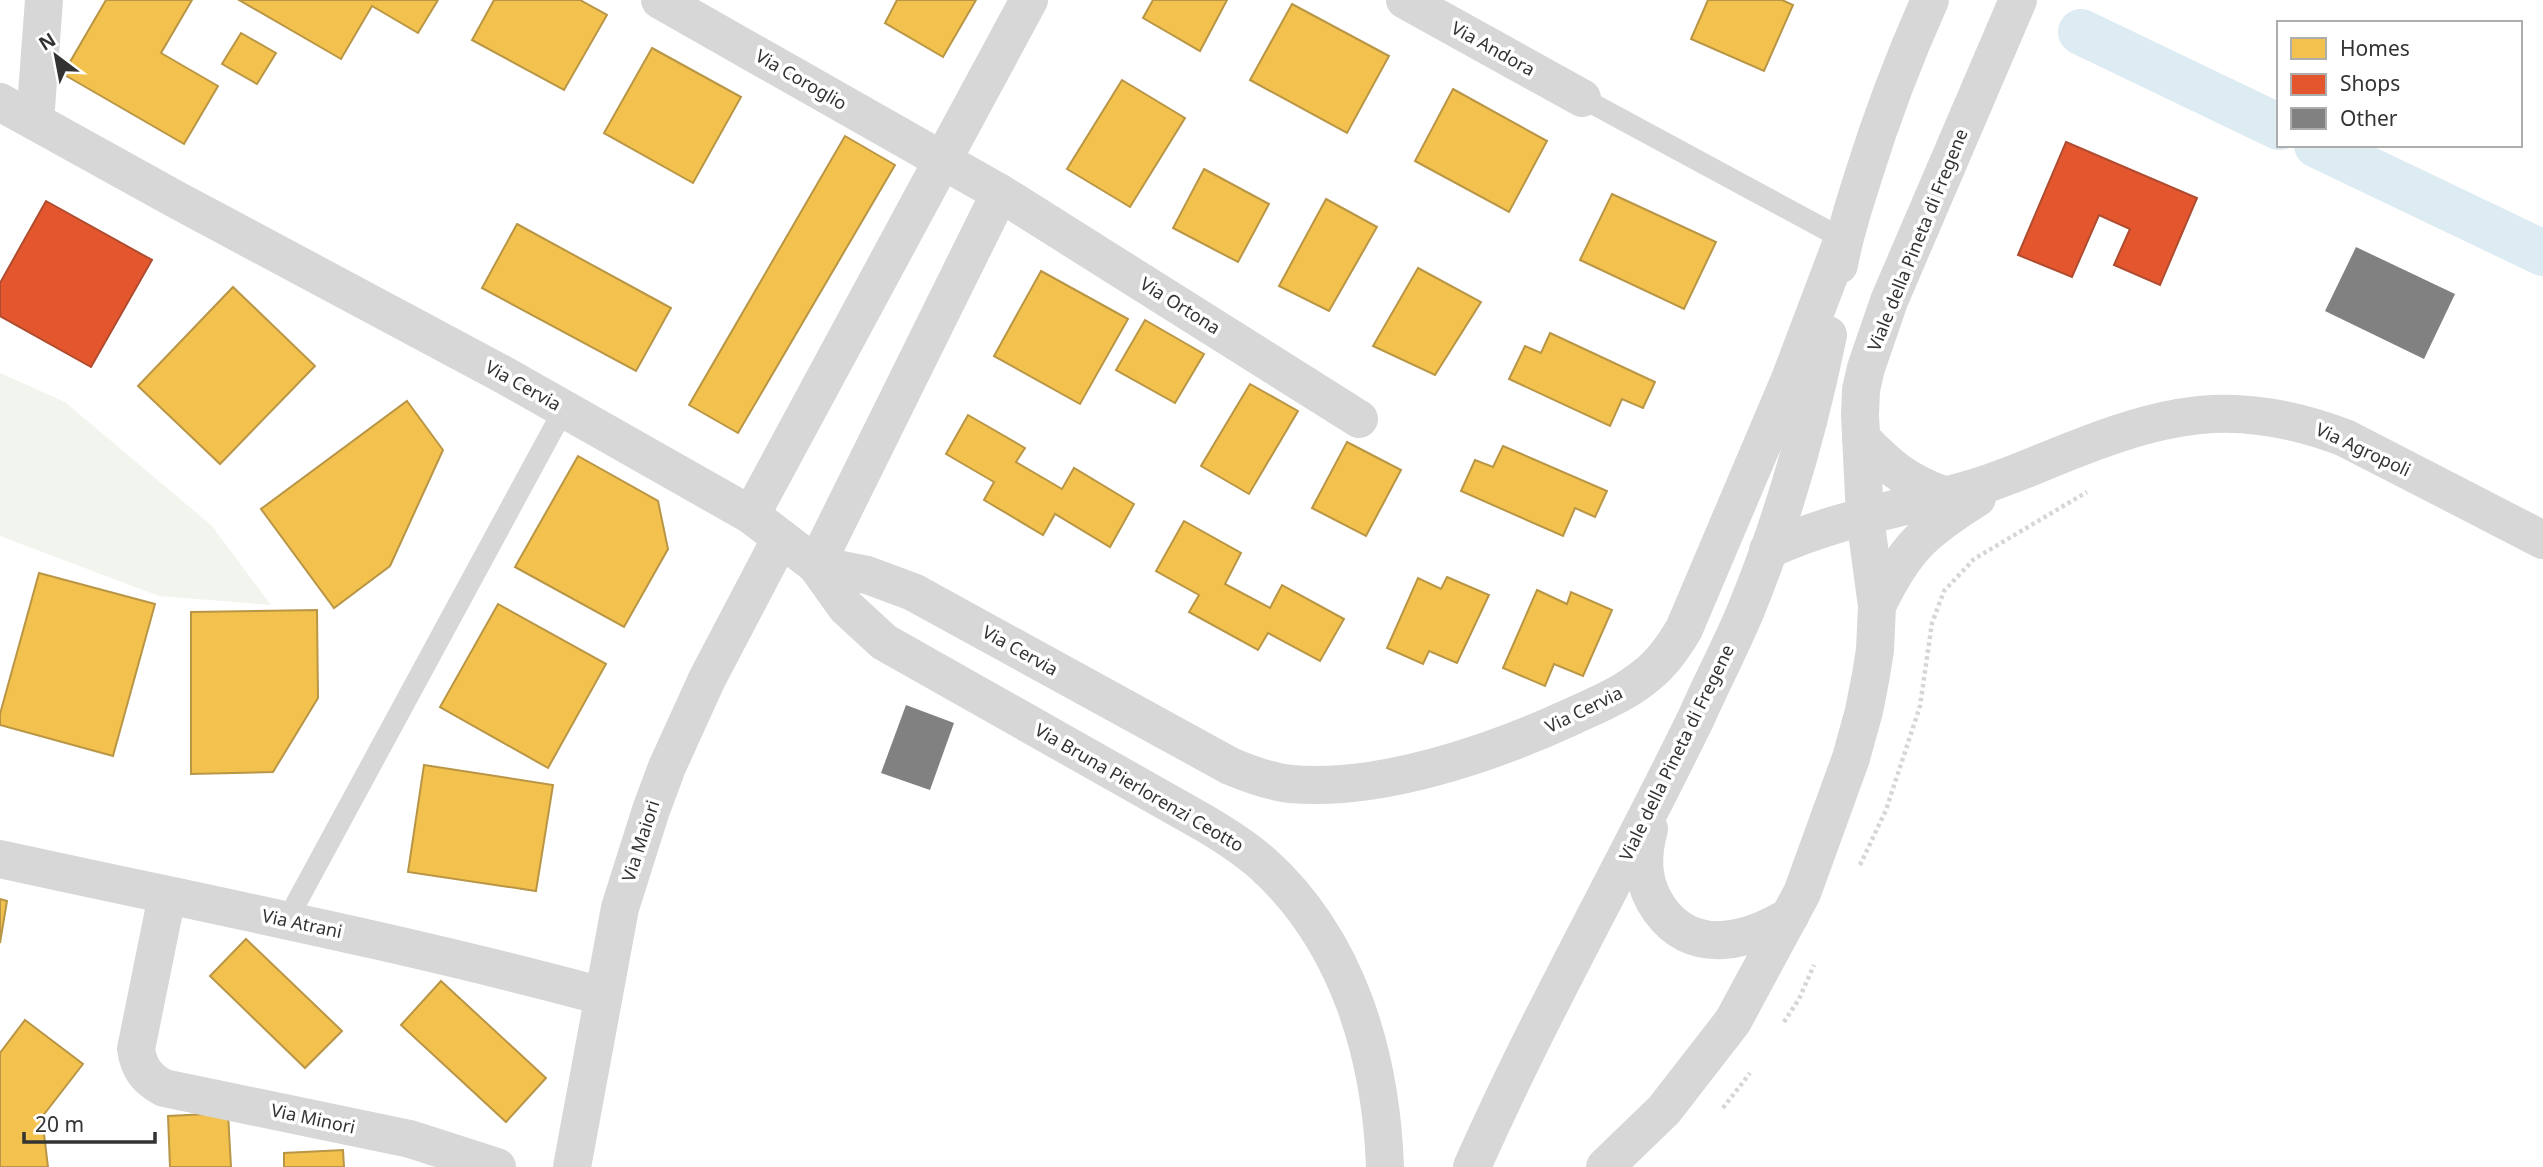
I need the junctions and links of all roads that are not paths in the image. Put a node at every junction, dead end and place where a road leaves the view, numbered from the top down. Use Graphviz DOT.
graph roads {
  1 [pos="44,0"];
  2 [pos="660,0"];
  3 [pos="1029,0"];
  4 [pos="1405,0"];
  5 [pos="1930,0"];
  6 [pos="2018,0"];
  7 [pos="1581,98"];
  8 [pos="0,102"];
  9 [pos="34,121"];
  10 [pos="942,160"];
  11 [pos="1000,193"];
  12 [pos="1843,239"];
  13 [pos="564,409"];
  14 [pos="1359,419"];
  15 [pos="1861,438"];
  16 [pos="2011,476"];
  17 [pos="1946,496"];
  18 [pos="751,514"];
  19 [pos="1865,517"];
  20 [pos="781,538"];
  21 [pos="2543,540"];
  22 [pos="1768,550"];
  23 [pos="816,565"];
  24 [pos="1877,606"];
  25 [pos="1657,796"];
  26 [pos="0,859"];
  27 [pos="167,896"];
  28 [pos="1790,916"];
  29 [pos="287,920"];
  30 [pos="602,996"];
  31 [pos="497,1167"];
  32 [pos="572,1167"];
  33 [pos="1385,1167"];
  34 [pos="1472,1167"];
  35 [pos="1605,1167"];
  1 -- 9 [label="street"];
  2 -- 10 [label="street, Via Coroglio"];
  3 -- 10 [label="street"];
  4 -- 7 [label="street, Via Andora"];
  5 -- 12 [label="street, Viale della Pineta di Fregene"];
  6 -- 15 [label="street, Viale della Pineta di Fregene"];
  7 -- 12 [label="lane"];
  8 -- 9 [label="street, Via Cervia"];
  9 -- 13 [label="street, Via Cervia"];
  10 -- 11 [label="street, Via Coroglio"];
  10 -- 18 [label="street"];
  11 -- 14 [label="street, Via Ortona"];
  11 -- 23 [label="street"];
  12 -- 22 [label="street, Viale della Pineta di Fregene"];
  12 -- 23 [label="street, Via Cervia"];
  13 -- 18 [label="street, Via Cervia"];
  13 -- 29 [label="lane"];
  15 -- 17 [label="street"];
  15 -- 19 [label="street, Viale della Pineta di Fregene"];
  16 -- 17 [label="street"];
  16 -- 21 [label="street, Via Agropoli"];
  16 -- 24 [label="street"];
  17 -- 19 [label="street"];
  18 -- 20 [label="street, Via Cervia"];
  19 -- 22 [label="street"];
  19 -- 24 [label="street, Viale della Pineta di Fregene"];
  20 -- 23 [label="street, Via Cervia"];
  20 -- 30 [label="street, Via Maiori"];
  22 -- 25 [label="street, Viale della Pineta di Fregene"];
  23 -- 33 [label="street, Via Bruna Pierlorenzi Ceotto"];
  24 -- 28 [label="street, Viale della Pineta di Fregene"];
  25 -- 28 [label="street"];
  25 -- 34 [label="street, Viale della Pineta di Fregene"];
  26 -- 27 [label="street, Via Atrani"];
  27 -- 29 [label="street, Via Atrani"];
  27 -- 31 [label="street, Via Minori"];
  28 -- 35 [label="street, Viale della Pineta di Fregene"];
  29 -- 30 [label="street, Via Atrani"];
  30 -- 32 [label="street, Via Maiori"];
}
